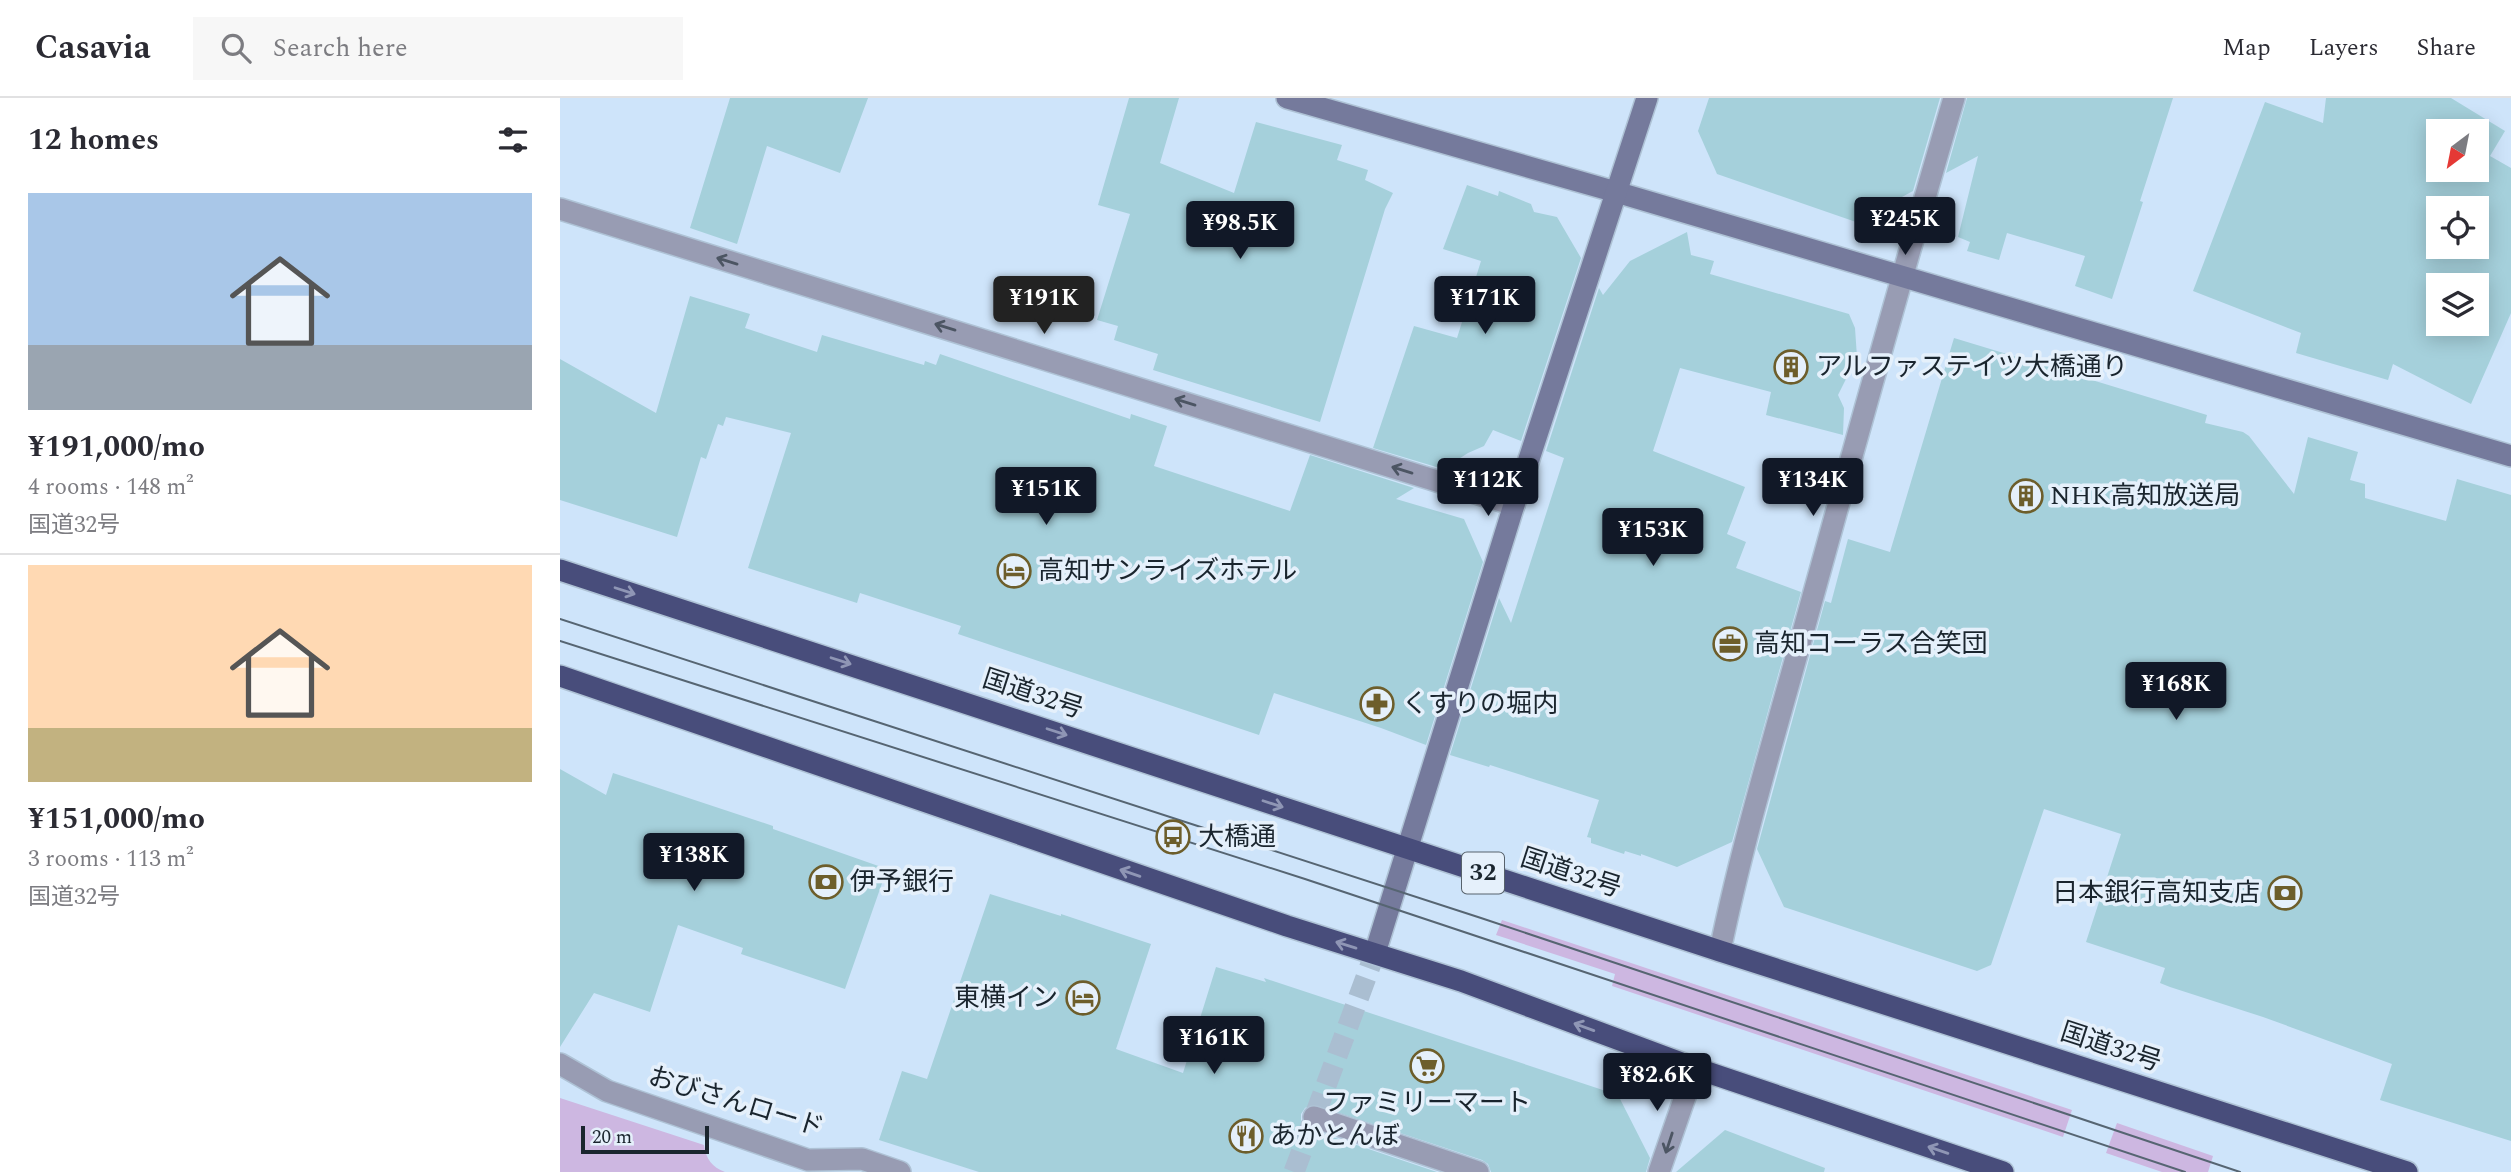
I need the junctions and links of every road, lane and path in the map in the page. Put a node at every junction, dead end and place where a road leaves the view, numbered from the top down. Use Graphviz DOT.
graph roads {
  1 [pos="1647,98"];
  2 [pos="1954,98"];
  3 [pos="1298,100"];
  4 [pos="1616,192"];
  5 [pos="560,209"];
  6 [pos="1901,277"];
  7 [pos="2511,456"];
  8 [pos="1514,505"];
  9 [pos="560,570"];
  10 [pos="560,676"];
  11 [pos="1408,848"];
  12 [pos="1720,951"];
  13 [pos="1375,953"];
  14 [pos="560,1065"];
  15 [pos="1695,1068"];
  16 [pos="1314,1117"];
  17 [pos="900,1172"];
  18 [pos="1478,1172"];
  19 [pos="1660,1172"];
  20 [pos="2003,1172"];
  21 [pos="2407,1172"];
  1 -- 4 [label="street"];
  2 -- 6 [label="street"];
  3 -- 4 [label="street"];
  4 -- 6 [label="street"];
  4 -- 8 [label="street"];
  8 -- 5 [label="street, one-way"];
  6 -- 7 [label="street"];
  6 -- 12 [label="street"];
  8 -- 11 [label="street"];
  9 -- 11 [label="highway, 国道32号 / 32, one-way"];
  13 -- 10 [label="highway, one-way"];
  11 -- 12 [label="highway, 国道32号 / 32"];
  11 -- 13 [label="street"];
  12 -- 21 [label="highway, 国道32号 / 32"];
  15 -- 13 [label="highway, one-way"];
  14 -- 17 [label="street, おびさんロード"];
  15 -- 19 [label="street, one-way"];
  20 -- 15 [label="highway, one-way"];
  16 -- 18 [label="street"];
}
